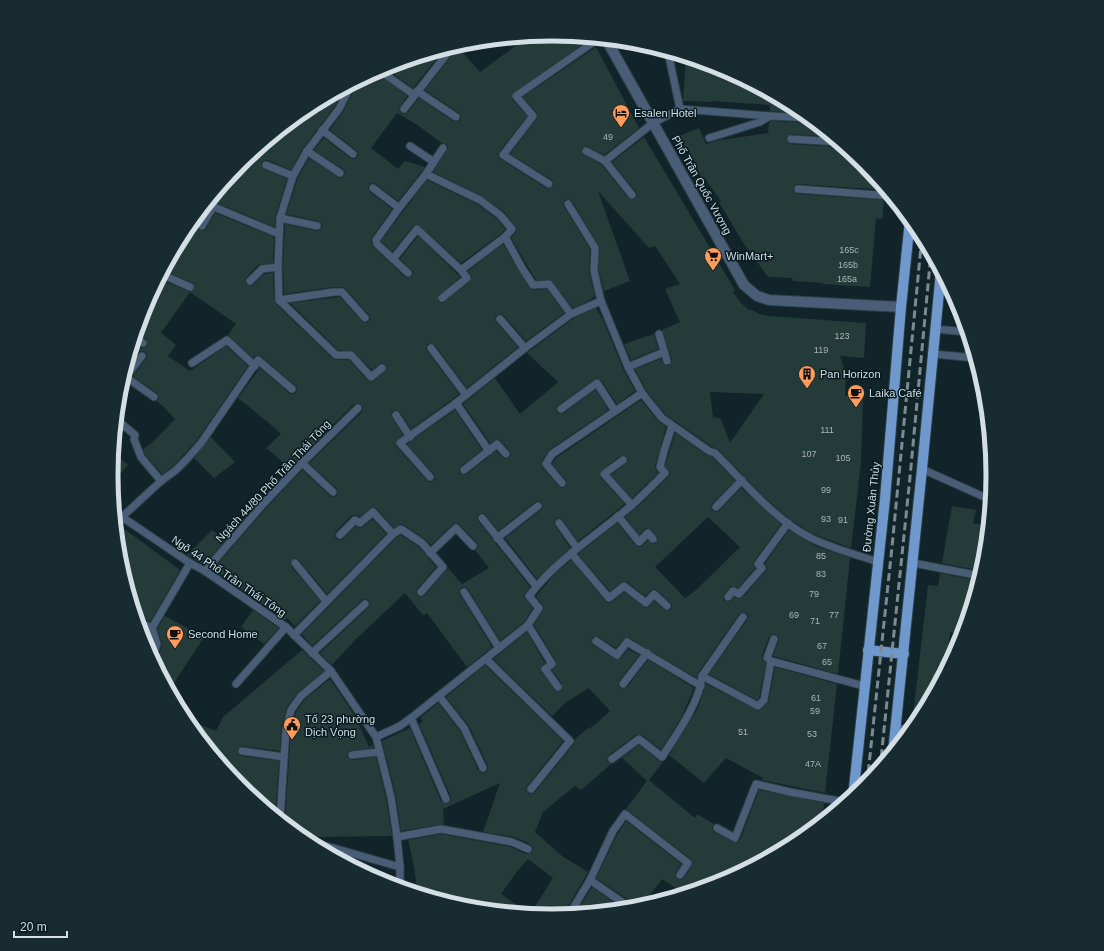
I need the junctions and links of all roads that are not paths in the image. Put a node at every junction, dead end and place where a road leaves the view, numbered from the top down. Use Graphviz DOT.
graph roads {
  1 [pos="592,43"];
  2 [pos="613,46"];
  3 [pos="446,54"];
  4 [pos="669,57"];
  5 [pos="386,74"];
  6 [pos="415,93"];
  7 [pos="344,94"];
  8 [pos="404,108"];
  9 [pos="680,109"];
  10 [pos="456,116"];
  11 [pos="770,116"];
  12 [pos="798,117"];
  13 [pos="653,123"];
  14 [pos="322,130"];
  15 [pos="709,138"];
  16 [pos="791,139"];
  17 [pos="829,141"];
  18 [pos="410,146"];
  19 [pos="443,148"];
  20 [pos="307,151"];
  21 [pos="586,151"];
  22 [pos="353,154"];
  23 [pos="605,161"];
  24 [pos="434,162"];
  25 [pos="266,165"];
  26 [pos="340,173"];
  27 [pos="426,174"];
  28 [pos="293,176"];
  29 [pos="549,184"];
  30 [pos="372,188"];
  31 [pos="798,189"];
  32 [pos="632,194"];
  33 [pos="884,195"];
  34 [pos="568,204"];
  35 [pos="211,206"];
  36 [pos="399,208"];
  37 [pos="208,209"];
  38 [pos="280,218"];
  39 [pos="202,226"];
  40 [pos="317,226"];
  41 [pos="909,228"];
  42 [pos="279,234"];
  43 [pos="505,237"];
  44 [pos="393,259"];
  45 [pos="278,267"];
  46 [pos="461,270"];
  47 [pos="408,273"];
  48 [pos="166,276"];
  49 [pos="940,280"];
  50 [pos="250,281"];
  51 [pos="190,287"];
  52 [pos="442,298"];
  53 [pos="279,300"];
  54 [pos="601,301"];
  55 [pos="901,307"];
  56 [pos="571,314"];
  57 [pos="365,318"];
  58 [pos="500,319"];
  59 [pos="935,329"];
  60 [pos="961,331"];
  61 [pos="659,334"];
  62 [pos="140,340"];
  63 [pos="143,343"];
  64 [pos="431,348"];
  65 [pos="526,348"];
  66 [pos="664,352"];
  67 [pos="933,354"];
  68 [pos="142,356"];
  69 [pos="970,358"];
  70 [pos="667,361"];
  71 [pos="192,363"];
  72 [pos="255,366"];
  73 [pos="628,367"];
  74 [pos="131,368"];
  75 [pos="382,368"];
  76 [pos="129,379"];
  77 [pos="292,389"];
  78 [pos="642,393"];
  79 [pos="466,395"];
  80 [pos="154,397"];
  81 [pos="456,403"];
  82 [pos="358,408"];
  83 [pos="561,409"];
  84 [pos="615,411"];
  85 [pos="396,415"];
  86 [pos="121,423"];
  87 [pos="672,426"];
  88 [pos="410,437"];
  89 [pos="489,451"];
  90 [pos="506,454"];
  91 [pos="623,460"];
  92 [pos="302,463"];
  93 [pos="922,469"];
  94 [pos="464,470"];
  95 [pos="430,477"];
  96 [pos="742,480"];
  97 [pos="161,481"];
  98 [pos="562,484"];
  99 [pos="332,492"];
  100 [pos="986,498"];
  101 [pos="632,505"];
  102 [pos="538,506"];
  103 [pos="716,507"];
  104 [pos="119,514"];
  105 [pos="618,516"];
  106 [pos="122,517"];
  107 [pos="482,518"];
  108 [pos="559,523"];
  109 [pos="788,523"];
  110 [pos="393,534"];
  111 [pos="340,535"];
  112 [pos="497,538"];
  113 [pos="653,538"];
  114 [pos="473,546"];
  115 [pos="574,550"];
  116 [pos="430,553"];
  117 [pos="878,562"];
  118 [pos="190,563"];
  119 [pos="295,563"];
  120 [pos="913,563"];
  121 [pos="205,571"];
  122 [pos="975,575"];
  123 [pos="536,586"];
  124 [pos="421,592"];
  125 [pos="464,592"];
  126 [pos="728,597"];
  127 [pos="326,601"];
  128 [pos="365,604"];
  129 [pos="667,606"];
  130 [pos="743,617"];
  131 [pos="145,625"];
  132 [pos="528,625"];
  133 [pos="286,627"];
  134 [pos="152,628"];
  135 [pos="294,635"];
  136 [pos="774,639"];
  137 [pos="596,641"];
  138 [pos="499,648"];
  139 [pos="868,650"];
  140 [pos="155,651"];
  141 [pos="312,653"];
  142 [pos="647,653"];
  143 [pos="904,654"];
  144 [pos="486,659"];
  145 [pos="771,661"];
  146 [pos="331,671"];
  147 [pos="702,676"];
  148 [pos="236,684"];
  149 [pos="623,684"];
  150 [pos="701,686"];
  151 [pos="864,686"];
  152 [pos="558,688"];
  153 [pos="439,696"];
  154 [pos="411,718"];
  155 [pos="896,728"];
  156 [pos="905,729"];
  157 [pos="376,736"];
  158 [pos="894,744"];
  159 [pos="242,751"];
  160 [pos="379,752"];
  161 [pos="352,755"];
  162 [pos="284,757"];
  163 [pos="612,759"];
  164 [pos="483,768"];
  165 [pos="854,788"];
  166 [pos="531,789"];
  167 [pos="446,799"];
  168 [pos="839,801"];
  169 [pos="280,814"];
  170 [pos="717,828"];
  171 [pos="397,837"];
  172 [pos="324,845"];
  173 [pos="528,849"];
  174 [pos="400,867"];
  175 [pos="680,875"];
  176 [pos="590,880"];
  177 [pos="400,882"];
  178 [pos="624,904"];
  179 [pos="572,909"];
  1 -- 29 [label="lane"];
  2 -- 13 [label="street, Phố Trần Quốc Vượng"];
  3 -- 6 [label="lane"];
  4 -- 9 [label="lane"];
  5 -- 6 [label="lane"];
  6 -- 8 [label="lane"];
  6 -- 10 [label="lane"];
  7 -- 14 [label="lane"];
  9 -- 11 [label="lane"];
  9 -- 13 [label="lane"];
  11 -- 12 [label="lane"];
  11 -- 15 [label="lane"];
  13 -- 23 [label="lane"];
  13 -- 55 [label="street, Phố Trần Quốc Vượng"];
  14 -- 20 [label="lane"];
  14 -- 22 [label="lane"];
  16 -- 17 [label="lane"];
  18 -- 24 [label="lane"];
  19 -- 24 [label="lane"];
  20 -- 26 [label="lane"];
  20 -- 28 [label="lane"];
  21 -- 23 [label="lane"];
  23 -- 32 [label="lane"];
  24 -- 27 [label="lane"];
  25 -- 28 [label="lane"];
  27 -- 36 [label="lane"];
  27 -- 43 [label="lane"];
  28 -- 38 [label="lane"];
  30 -- 36 [label="lane"];
  31 -- 33 [label="lane"];
  34 -- 54 [label="lane"];
  35 -- 42 [label="lane"];
  36 -- 44 [label="lane"];
  37 -- 39 [label="lane"];
  38 -- 40 [label="lane"];
  38 -- 42 [label="lane"];
  41 -- 55 [label="main road, Đường Xuân Thủy"];
  42 -- 45 [label="lane"];
  43 -- 46 [label="lane"];
  43 -- 56 [label="lane"];
  44 -- 46 [label="lane"];
  44 -- 47 [label="lane"];
  45 -- 50 [label="lane"];
  45 -- 53 [label="lane"];
  46 -- 52 [label="lane"];
  48 -- 51 [label="lane"];
  49 -- 59 [label="main road"];
  53 -- 57 [label="lane"];
  53 -- 75 [label="lane"];
  54 -- 56 [label="lane"];
  54 -- 73 [label="lane"];
  55 -- 117 [label="main road, Đường Xuân Thủy"];
  56 -- 65 [label="lane"];
  58 -- 65 [label="lane"];
  59 -- 60 [label="lane"];
  59 -- 67 [label="main road"];
  61 -- 66 [label="lane"];
  62 -- 63 [label="lane"];
  64 -- 79 [label="lane"];
  65 -- 79 [label="lane"];
  66 -- 70 [label="lane"];
  66 -- 73 [label="lane"];
  67 -- 69 [label="lane"];
  67 -- 93 [label="main road"];
  68 -- 74 [label="lane"];
  71 -- 72 [label="lane"];
  72 -- 77 [label="lane"];
  72 -- 97 [label="lane"];
  73 -- 78 [label="lane"];
  76 -- 80 [label="lane"];
  78 -- 84 [label="lane"];
  78 -- 87 [label="lane"];
  79 -- 81 [label="lane"];
  81 -- 88 [label="lane"];
  81 -- 89 [label="lane"];
  82 -- 92 [label="lane, Ngách 44/80 Phố Trần Thái Tông"];
  83 -- 84 [label="lane"];
  84 -- 98 [label="lane"];
  85 -- 88 [label="lane"];
  86 -- 97 [label="lane"];
  87 -- 96 [label="lane"];
  87 -- 101 [label="lane"];
  88 -- 95 [label="lane"];
  89 -- 90 [label="lane"];
  89 -- 94 [label="lane"];
  91 -- 101 [label="lane"];
  92 -- 99 [label="lane"];
  92 -- 121 [label="lane, Ngách 44/80 Phố Trần Thái Tông"];
  93 -- 100 [label="lane"];
  93 -- 120 [label="main road"];
  96 -- 103 [label="lane"];
  96 -- 109 [label="lane"];
  97 -- 106 [label="lane"];
  101 -- 105 [label="lane"];
  102 -- 112 [label="lane"];
  104 -- 106 [label="lane, Ngõ 44 Phố Trần Thái Tông"];
  105 -- 113 [label="lane"];
  105 -- 115 [label="lane"];
  106 -- 118 [label="lane, Ngõ 44 Phố Trần Thái Tông"];
  107 -- 112 [label="lane"];
  108 -- 115 [label="lane"];
  109 -- 117 [label="lane"];
  109 -- 126 [label="lane"];
  110 -- 111 [label="lane"];
  110 -- 116 [label="lane"];
  110 -- 127 [label="lane"];
  112 -- 123 [label="lane"];
  114 -- 116 [label="lane"];
  115 -- 123 [label="lane"];
  115 -- 129 [label="lane"];
  116 -- 124 [label="lane"];
  117 -- 139 [label="main road, Đường Xuân Thủy"];
  118 -- 121 [label="lane, Ngõ 44 Phố Trần Thái Tông"];
  118 -- 134 [label="lane"];
  119 -- 127 [label="lane"];
  120 -- 122 [label="lane"];
  120 -- 143 [label="main road"];
  121 -- 133 [label="lane, Ngõ 44 Phố Trần Thái Tông"];
  123 -- 132 [label="lane"];
  125 -- 138 [label="lane"];
  127 -- 135 [label="lane"];
  128 -- 141 [label="lane"];
  130 -- 147 [label="lane"];
  131 -- 134 [label="lane"];
  132 -- 138 [label="lane"];
  132 -- 152 [label="lane"];
  133 -- 135 [label="lane, Ngõ 44 Phố Trần Thái Tông"];
  133 -- 148 [label="lane"];
  134 -- 140 [label="lane"];
  135 -- 141 [label="lane, Ngõ 44 Phố Trần Thái Tông"];
  136 -- 145 [label="lane"];
  137 -- 142 [label="lane"];
  138 -- 144 [label="lane"];
  139 -- 143 [label="main road"];
  139 -- 151 [label="main road, Đường Xuân Thủy"];
  141 -- 146 [label="lane, Ngõ 44 Phố Trần Thái Tông"];
  142 -- 149 [label="lane"];
  142 -- 150 [label="lane"];
  143 -- 155 [label="main road"];
  144 -- 153 [label="lane"];
  144 -- 166 [label="lane"];
  145 -- 147 [label="lane"];
  145 -- 151 [label="lane"];
  146 -- 157 [label="lane, Ngõ 44 Phố Trần Thái Tông"];
  146 -- 162 [label="lane"];
  147 -- 150 [label="lane"];
  150 -- 163 [label="lane"];
  151 -- 165 [label="main road, Đường Xuân Thủy"];
  153 -- 154 [label="lane"];
  153 -- 164 [label="lane"];
  154 -- 157 [label="lane"];
  154 -- 167 [label="lane"];
  155 -- 156 [label="lane"];
  155 -- 158 [label="main road"];
  157 -- 160 [label="lane, Ngõ 44 Phố Trần Thái Tông"];
  159 -- 162 [label="lane"];
  160 -- 161 [label="lane"];
  160 -- 171 [label="lane, Ngõ 44 Phố Trần Thái Tông"];
  162 -- 169 [label="lane"];
  168 -- 170 [label="lane"];
  171 -- 173 [label="lane"];
  171 -- 174 [label="lane, Ngõ 44 Phố Trần Thái Tông"];
  172 -- 174 [label="lane"];
  174 -- 177 [label="lane, Ngõ 44 Phố Trần Thái Tông"];
  175 -- 176 [label="lane"];
  176 -- 178 [label="lane"];
  176 -- 179 [label="lane"];
}
